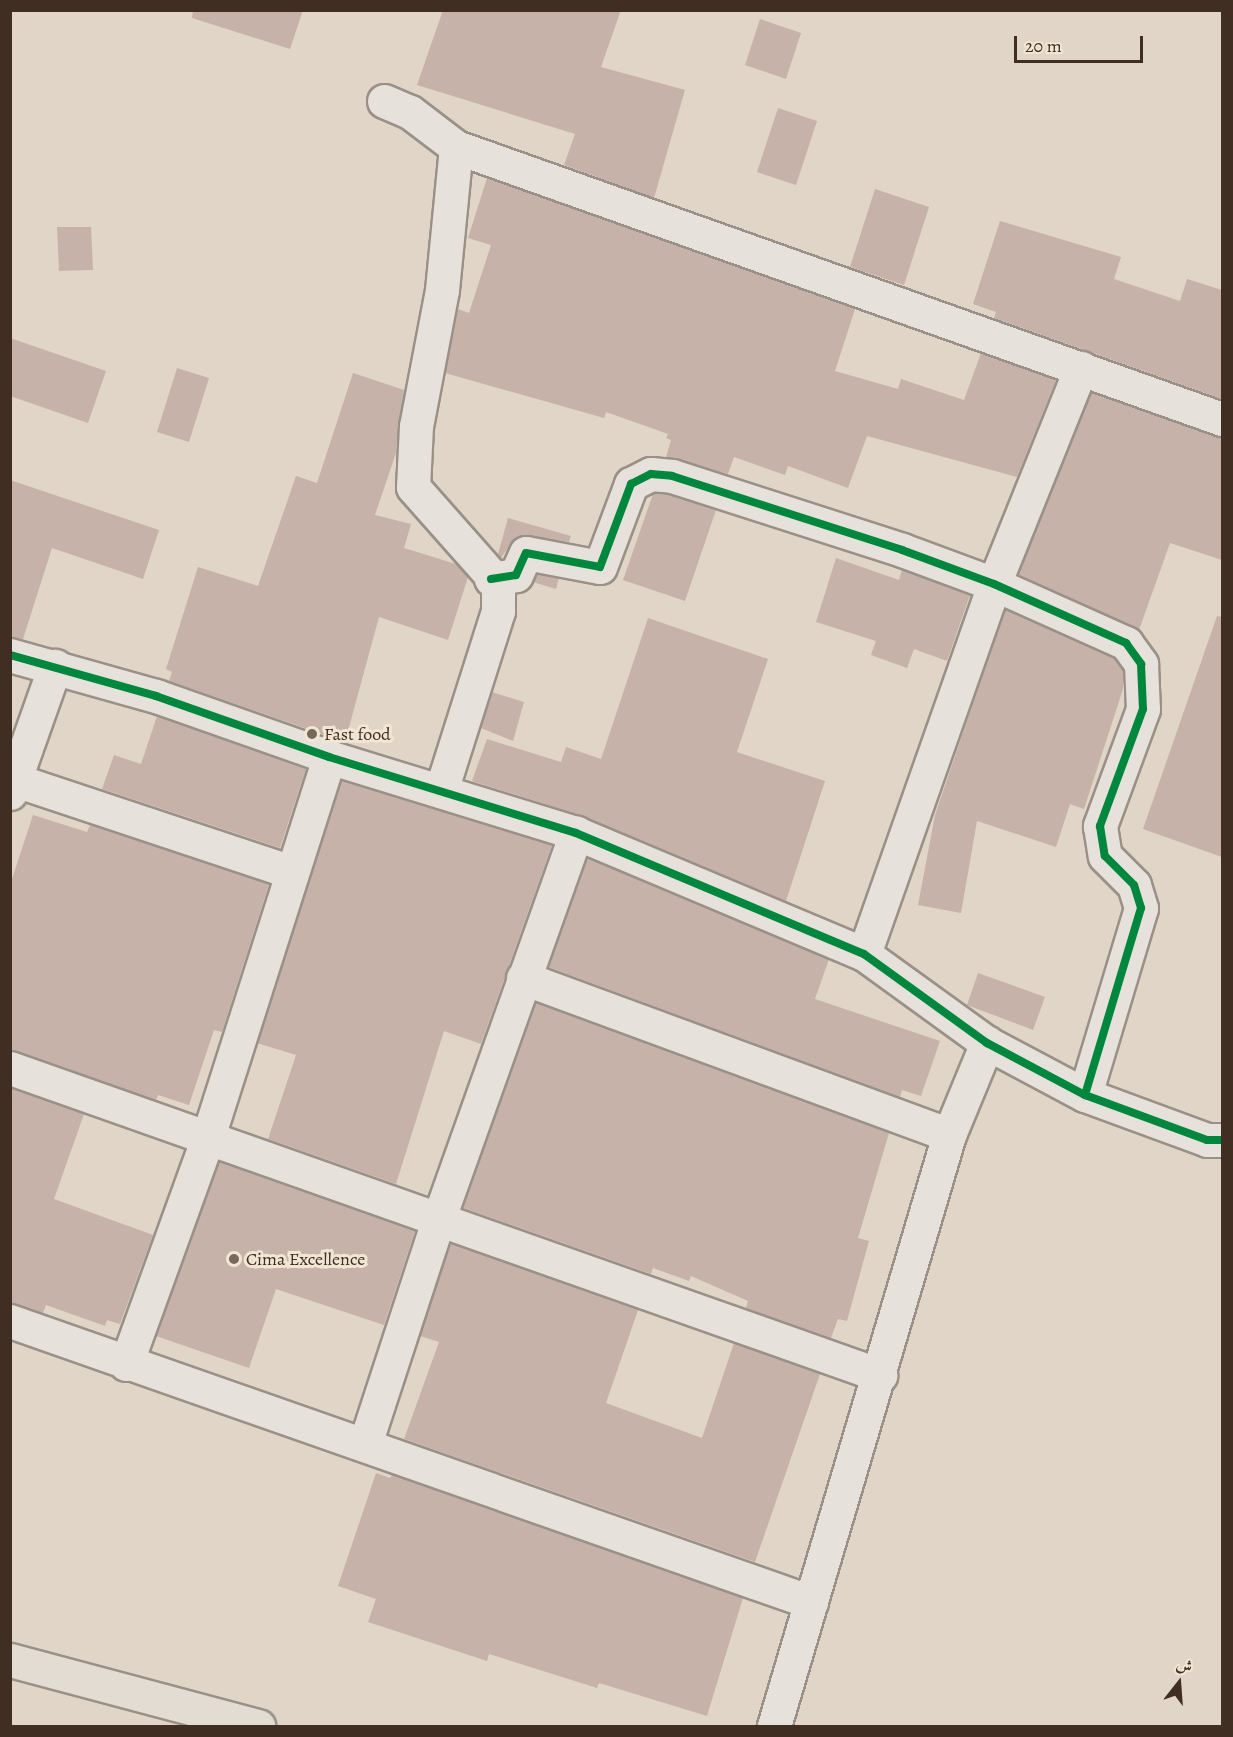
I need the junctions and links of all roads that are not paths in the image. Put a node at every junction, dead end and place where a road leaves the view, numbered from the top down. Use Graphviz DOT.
graph roads {
  1 [pos="384,101"];
  2 [pos="456,147"];
  3 [pos="1081,368"];
  4 [pos="1222,419"];
  5 [pos="491,579"];
  6 [pos="994,584"];
  7 [pos="10,655"];
  8 [pos="55,666"];
  9 [pos="329,757"];
  10 [pos="13,787"];
  11 [pos="441,791"];
  12 [pos="576,832"];
  13 [pos="292,873"];
  14 [pos="864,954"];
  15 [pos="523,978"];
  16 [pos="987,1043"];
  17 [pos="10,1068"];
  18 [pos="1085,1095"];
  19 [pos="950,1135"];
  20 [pos="207,1140"];
  21 [pos="1222,1140"];
  22 [pos="439,1218"];
  23 [pos="10,1321"];
  24 [pos="126,1364"];
  25 [pos="880,1375"];
  26 [pos="364,1444"];
  27 [pos="811,1602"];
  28 [pos="10,1660"];
  29 [pos="258,1726"];
  30 [pos="774,1726"];
  1 -- 2 [label="street"];
  2 -- 3 [label="street"];
  2 -- 5 [label="street"];
  3 -- 4 [label="street"];
  3 -- 6 [label="street"];
  5 -- 6 [label="street"];
  5 -- 11 [label="street"];
  6 -- 14 [label="street"];
  6 -- 18 [label="street"];
  7 -- 8 [label="street"];
  8 -- 9 [label="street"];
  8 -- 10 [label="street"];
  9 -- 11 [label="street"];
  9 -- 13 [label="street"];
  10 -- 13 [label="street"];
  11 -- 12 [label="street"];
  12 -- 14 [label="street"];
  12 -- 15 [label="street"];
  13 -- 20 [label="street"];
  14 -- 16 [label="street"];
  15 -- 19 [label="street"];
  15 -- 22 [label="street"];
  16 -- 18 [label="street"];
  16 -- 19 [label="street"];
  17 -- 20 [label="street"];
  18 -- 21 [label="street"];
  19 -- 25 [label="street"];
  20 -- 22 [label="street"];
  20 -- 24 [label="street"];
  22 -- 25 [label="street"];
  22 -- 26 [label="street"];
  23 -- 24 [label="street"];
  24 -- 26 [label="street"];
  25 -- 27 [label="street"];
  26 -- 27 [label="street"];
  27 -- 30 [label="street"];
  28 -- 29 [label="highway"];
}
